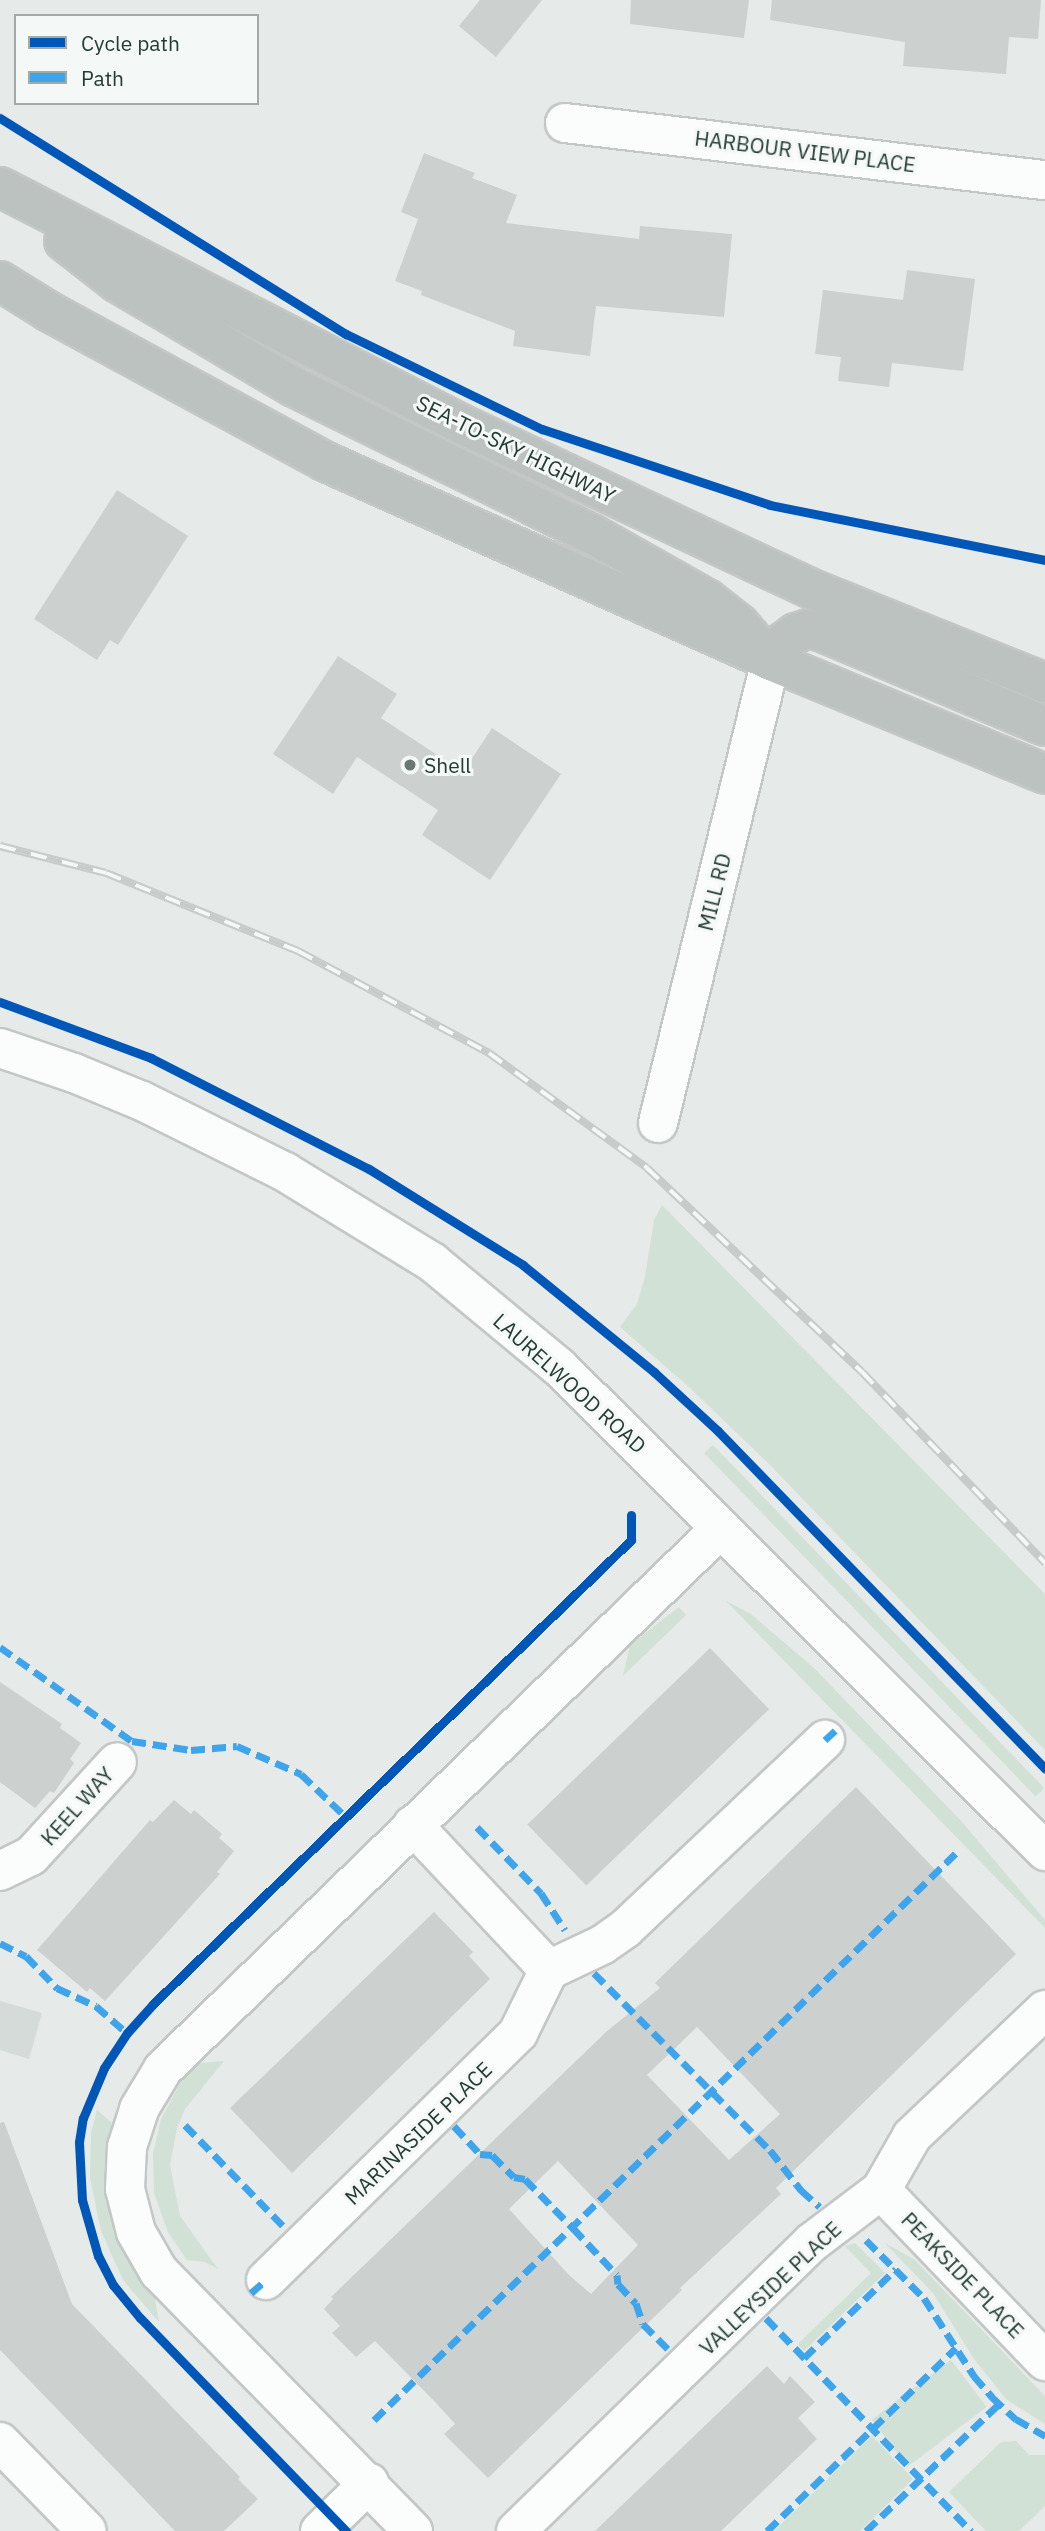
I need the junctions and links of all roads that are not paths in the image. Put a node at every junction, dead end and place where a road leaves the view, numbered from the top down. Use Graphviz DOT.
graph roads {
  1 [pos="565,123"];
  2 [pos="1045,180"];
  3 [pos="0,190"];
  4 [pos="0,281"];
  5 [pos="771,661"];
  6 [pos="1045,683"];
  7 [pos="1045,726"];
  8 [pos="1045,774"];
  9 [pos="0,1048"];
  10 [pos="658,1123"];
  11 [pos="720,1529"];
  12 [pos="825,1741"];
  13 [pos="117,1762"];
  14 [pos="413,1825"];
  15 [pos="1045,1851"];
  16 [pos="0,1871"];
  17 [pos="549,1970"];
  18 [pos="1045,2010"];
  19 [pos="881,2190"];
  20 [pos="266,2280"];
  21 [pos="1045,2361"];
  22 [pos="0,2441"];
  23 [pos="369,2483"];
  24 [pos="87,2531"];
  25 [pos="320,2531"];
  26 [pos="413,2531"];
  27 [pos="516,2531"];
  1 -- 2 [label="street, HARBOUR VIEW PLACE"];
  3 -- 5 [label="highway"];
  3 -- 6 [label="highway, SEA-TO-SKY HIGHWAY"];
  4 -- 5 [label="highway"];
  5 -- 7 [label="highway"];
  5 -- 8 [label="highway"];
  5 -- 10 [label="street, MILL RD"];
  9 -- 11 [label="street, LAURELWOOD ROAD"];
  11 -- 14 [label="street"];
  11 -- 15 [label="street, LAURELWOOD ROAD"];
  12 -- 17 [label="street"];
  13 -- 16 [label="street, KEEL WAY"];
  14 -- 17 [label="street"];
  14 -- 23 [label="street"];
  17 -- 20 [label="street, MARINASIDE PLACE"];
  18 -- 19 [label="street, VALLEYSIDE PLACE"];
  19 -- 21 [label="street, PEAKSIDE PLACE"];
  19 -- 27 [label="street, VALLEYSIDE PLACE"];
  22 -- 24 [label="street"];
  23 -- 25 [label="street"];
  23 -- 26 [label="street"];
}
